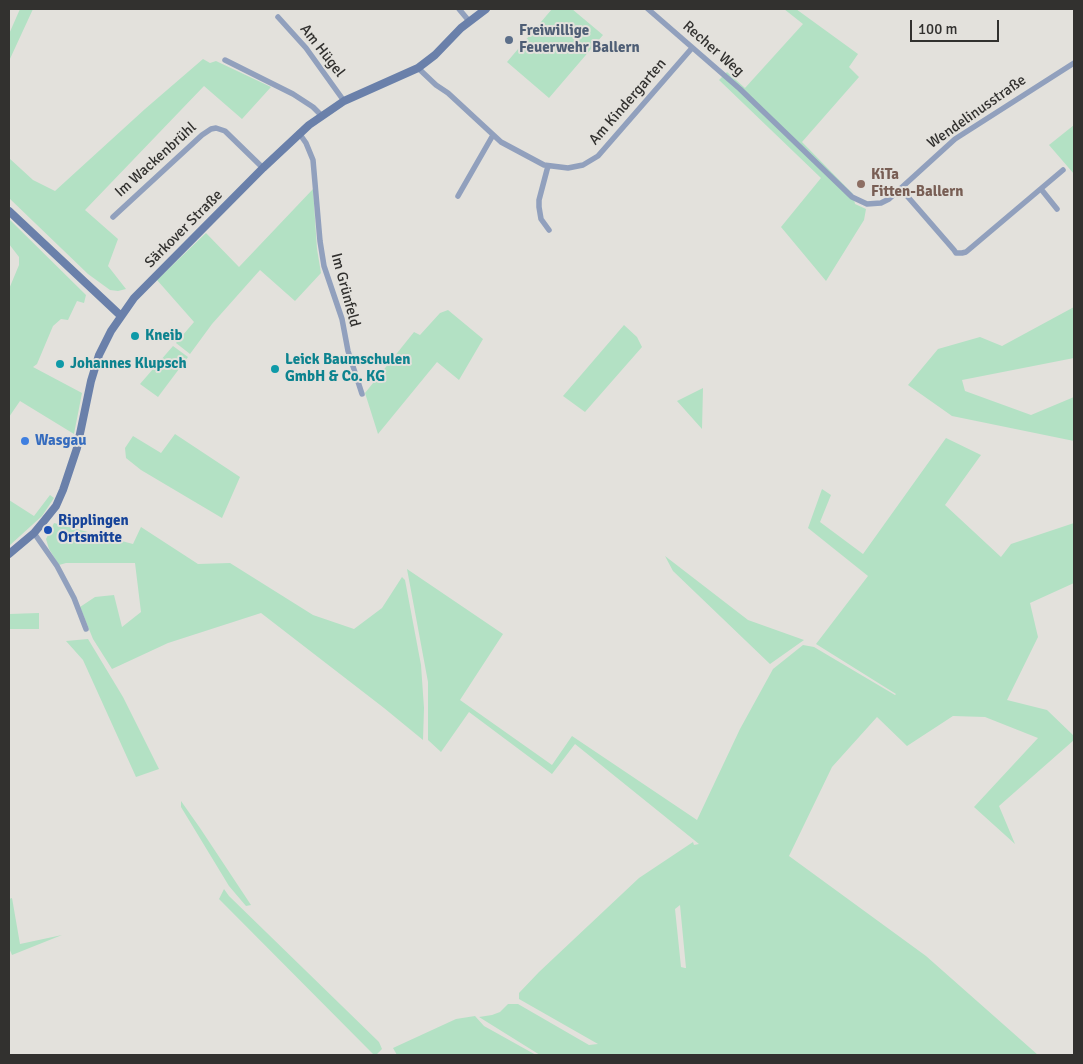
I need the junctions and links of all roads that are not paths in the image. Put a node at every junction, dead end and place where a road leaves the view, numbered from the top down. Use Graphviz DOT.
graph roads {
  1 [pos="459,9"];
  2 [pos="486,9"];
  3 [pos="648,9"];
  4 [pos="278,17"];
  5 [pos="469,21"];
  6 [pos="692,48"];
  7 [pos="225,60"];
  8 [pos="1074,63"];
  9 [pos="418,68"];
  10 [pos="740,89"];
  11 [pos="344,101"];
  12 [pos="321,115"];
  13 [pos="299,133"];
  14 [pos="493,135"];
  15 [pos="548,166"];
  16 [pos="264,168"];
  17 [pos="1064,170"];
  18 [pos="901,189"];
  19 [pos="1040,189"];
  20 [pos="458,196"];
  21 [pos="1057,209"];
  22 [pos="9,211"];
  23 [pos="113,216"];
  24 [pos="549,230"];
  25 [pos="121,316"];
  26 [pos="362,394"];
  27 [pos="34,533"];
  28 [pos="9,554"];
  29 [pos="86,629"];
  1 -- 5 [label="street"];
  2 -- 5 [label="main road, Särkover Straße"];
  3 -- 6 [label="street, Recher Weg"];
  4 -- 11 [label="street, Am Hügel"];
  5 -- 9 [label="main road, Särkover Straße"];
  6 -- 10 [label="street, Recher Weg"];
  6 -- 15 [label="street, Am Kindergarten"];
  7 -- 12 [label="street"];
  8 -- 18 [label="street, Wendelinusstraße"];
  9 -- 11 [label="main road, Särkover Straße"];
  9 -- 14 [label="street, Am Kindergarten"];
  10 -- 18 [label="street, Wendelinusstraße"];
  11 -- 12 [label="main road, Särkover Straße"];
  12 -- 13 [label="main road, Särkover Straße"];
  13 -- 16 [label="main road, Särkover Straße"];
  13 -- 26 [label="street, Im Grünfeld"];
  14 -- 15 [label="street, Am Kindergarten"];
  14 -- 20 [label="street"];
  15 -- 24 [label="street"];
  16 -- 23 [label="street, Im Wackenbrühl"];
  16 -- 25 [label="main road, Särkover Straße"];
  17 -- 19 [label="street"];
  18 -- 19 [label="street"];
  19 -- 21 [label="street"];
  22 -- 25 [label="main road"];
  25 -- 27 [label="main road, Särkover Straße"];
  27 -- 28 [label="main road, Särkover Straße"];
  27 -- 29 [label="street"];
}
